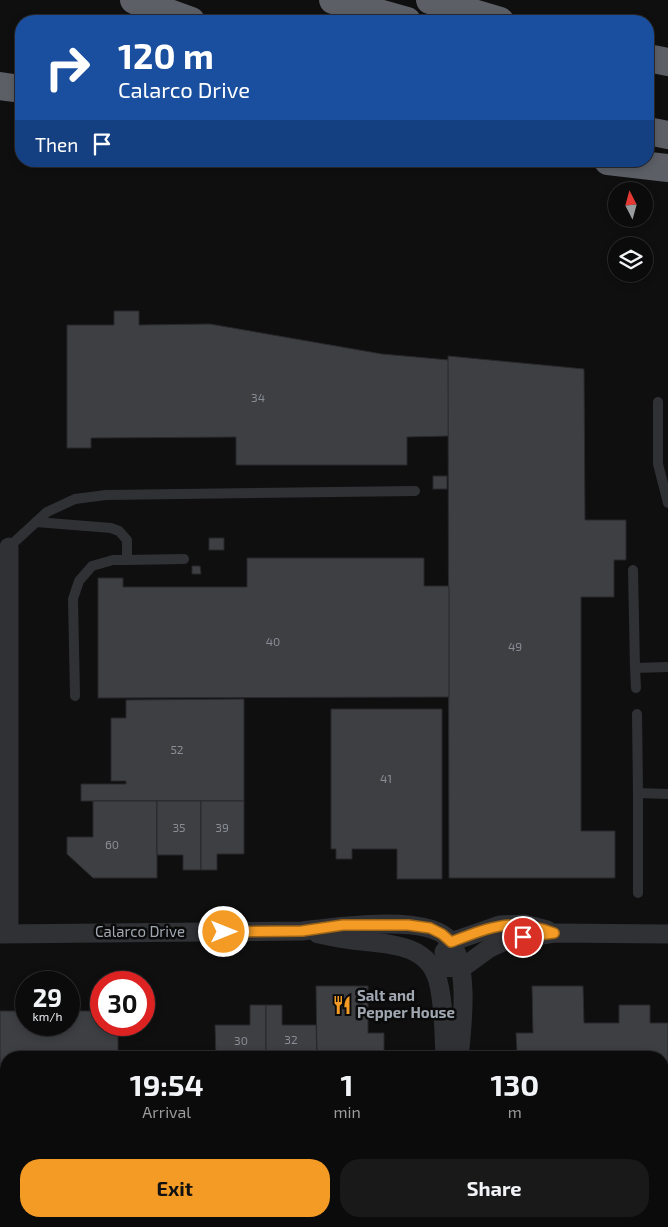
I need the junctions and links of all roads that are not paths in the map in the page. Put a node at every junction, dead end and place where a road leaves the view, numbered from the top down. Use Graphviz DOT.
graph roads {
  1 [pos="134,0"];
  2 [pos="333,0"];
  3 [pos="430,0"];
  4 [pos="175,15"];
  5 [pos="386,15"];
  6 [pos="480,15"];
  7 [pos="654,59"];
  8 [pos="668,62"];
  9 [pos="654,72"];
  10 [pos="668,75"];
  11 [pos="0,86"];
  12 [pos="15,88"];
  13 [pos="654,132"];
  14 [pos="668,134"];
  15 [pos="654,166"];
  16 [pos="668,168"];
  17 [pos="658,402"];
  18 [pos="415,491"];
  19 [pos="668,503"];
  20 [pos="36,522"];
  21 [pos="9,547"];
  22 [pos="184,559"];
  23 [pos="127,560"];
  24 [pos="4,569"];
  25 [pos="633,570"];
  26 [pos="635,668"];
  27 [pos="668,668"];
  28 [pos="636,688"];
  29 [pos="76,696"];
  30 [pos="636,714"];
  31 [pos="638,793"];
  32 [pos="668,794"];
  33 [pos="638,893"];
  34 [pos="302,931"];
  35 [pos="3,933"];
  36 [pos="554,933"];
  37 [pos="668,934"];
  38 [pos="451,942"];
  39 [pos="433,967"];
  40 [pos="462,968"];
  41 [pos="444,1051"];
  42 [pos="460,1051"];
  1 -- 4 [label="highway"];
  2 -- 5 [label="highway"];
  3 -- 6 [label="highway"];
  7 -- 8 [label="highway"];
  9 -- 10 [label="highway"];
  11 -- 12 [label="highway"];
  13 -- 14 [label="highway"];
  15 -- 16 [label="highway"];
  17 -- 19 [label="lane"];
  18 -- 20 [label="lane"];
  20 -- 21 [label="lane"];
  20 -- 23 [label="lane"];
  21 -- 24 [label="street"];
  22 -- 23 [label="lane"];
  23 -- 29 [label="lane"];
  24 -- 35 [label="street"];
  25 -- 26 [label="lane"];
  26 -- 27 [label="lane"];
  26 -- 28 [label="lane"];
  30 -- 31 [label="lane"];
  31 -- 32 [label="lane"];
  31 -- 33 [label="lane"];
  34 -- 35 [label="street, Calarco Drive"];
  34 -- 38 [label="street, Calarco Drive"];
  34 -- 39 [label="street, Calarco Drive"];
  36 -- 37 [label="street"];
  36 -- 38 [label="street"];
  36 -- 40 [label="street"];
  38 -- 39 [label="street"];
  38 -- 40 [label="street"];
  39 -- 40 [label="street"];
  39 -- 41 [label="street"];
  40 -- 42 [label="street"];
}
